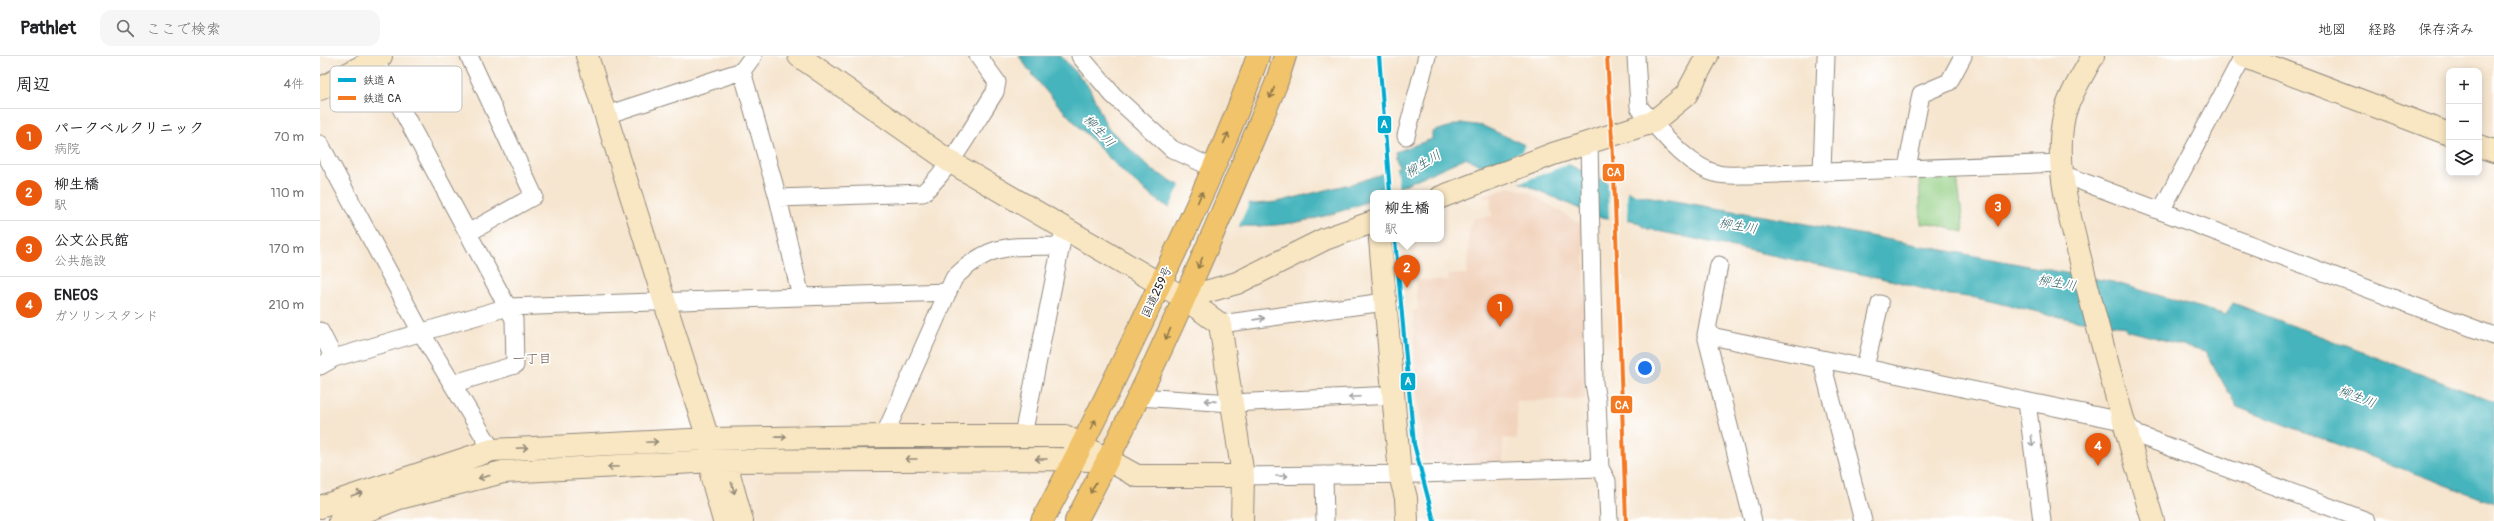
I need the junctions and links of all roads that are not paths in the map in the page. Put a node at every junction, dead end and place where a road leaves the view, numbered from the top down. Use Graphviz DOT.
graph roads {
  1 [pos="469,56"];
  2 [pos="587,56"];
  3 [pos="754,56"];
  4 [pos="799,56"];
  5 [pos="978,56"];
  6 [pos="1080,56"];
  7 [pos="1258,56"];
  8 [pos="1285,56"];
  9 [pos="1427,56"];
  10 [pos="1636,56"];
  11 [pos="1707,56"];
  12 [pos="1826,56"];
  13 [pos="1963,56"];
  14 [pos="2093,56"];
  15 [pos="2243,56"];
  16 [pos="376,57"];
  17 [pos="360,66"];
  18 [pos="381,66"];
  19 [pos="742,71"];
  20 [pos="330,83"];
  21 [pos="320,89"];
  22 [pos="405,112"];
  23 [pos="606,115"];
  24 [pos="1653,122"];
  25 [pos="2446,133"];
  26 [pos="1406,136"];
  27 [pos="1589,142"];
  28 [pos="320,144"];
  29 [pos="2482,147"];
  30 [pos="2494,151"];
  31 [pos="949,161"];
  32 [pos="1907,168"];
  33 [pos="2062,168"];
  34 [pos="1211,171"];
  35 [pos="1822,172"];
  36 [pos="1444,196"];
  37 [pos="778,198"];
  38 [pos="2161,211"];
  39 [pos="1370,223"];
  40 [pos="468,233"];
  41 [pos="1063,237"];
  42 [pos="1380,242"];
  43 [pos="1719,265"];
  44 [pos="1160,284"];
  45 [pos="948,292"];
  46 [pos="801,297"];
  47 [pos="1184,298"];
  48 [pos="664,302"];
  49 [pos="1385,302"];
  50 [pos="1880,304"];
  51 [pos="508,307"];
  52 [pos="1220,324"];
  53 [pos="320,331"];
  54 [pos="421,332"];
  55 [pos="1706,335"];
  56 [pos="2494,335"];
  57 [pos="1821,359"];
  58 [pos="327,362"];
  59 [pos="1865,367"];
  60 [pos="452,384"];
  61 [pos="1393,395"];
  62 [pos="1138,397"];
  63 [pos="2027,402"];
  64 [pos="1232,403"];
  65 [pos="2122,421"];
  66 [pos="1023,435"];
  67 [pos="884,436"];
  68 [pos="708,439"];
  69 [pos="492,450"];
  70 [pos="1079,453"];
  71 [pos="715,461"];
  72 [pos="1108,461"];
  73 [pos="1600,468"];
  74 [pos="1324,475"];
  75 [pos="1400,475"];
  76 [pos="1243,476"];
  77 [pos="320,505"];
  78 [pos="340,521"];
  79 [pos="724,521"];
  80 [pos="742,521"];
  81 [pos="1042,521"];
  82 [pos="1076,521"];
  83 [pos="1242,521"];
  84 [pos="1326,521"];
  85 [pos="1407,521"];
  86 [pos="1609,521"];
  87 [pos="1753,521"];
  88 [pos="1863,521"];
  89 [pos="2042,521"];
  90 [pos="2153,521"];
  91 [pos="2368,521"];
  1 -- 40 [label="street"];
  2 -- 23 [label="street"];
  3 -- 19 [label="street"];
  4 -- 31 [label="street"];
  5 -- 31 [label="street"];
  6 -- 34 [label="street"];
  34 -- 7 [label="highway, 国道259号, one-way"];
  8 -- 47 [label="highway, one-way"];
  9 -- 26 [label="street"];
  10 -- 24 [label="street"];
  11 -- 24 [label="street"];
  12 -- 35 [label="street"];
  13 -- 32 [label="street"];
  14 -- 33 [label="street"];
  15 -- 25 [label="street"];
  15 -- 38 [label="street"];
  16 -- 17 [label="street"];
  16 -- 18 [label="street"];
  19 -- 23 [label="street"];
  19 -- 37 [label="street"];
  20 -- 21 [label="street"];
  22 -- 40 [label="street"];
  23 -- 48 [label="street"];
  24 -- 27 [label="street"];
  24 -- 35 [label="street"];
  27 -- 36 [label="street"];
  27 -- 73 [label="street"];
  28 -- 54 [label="street"];
  29 -- 30 [label="street"];
  31 -- 37 [label="street"];
  31 -- 41 [label="street"];
  32 -- 33 [label="street"];
  32 -- 35 [label="street"];
  33 -- 38 [label="street"];
  33 -- 65 [label="street"];
  44 -- 34 [label="highway, 国道259号, one-way"];
  37 -- 46 [label="street"];
  38 -- 56 [label="street"];
  39 -- 47 [label="street"];
  40 -- 51 [label="street"];
  41 -- 44 [label="street"];
  41 -- 45 [label="street"];
  41 -- 66 [label="street"];
  42 -- 49 [label="street"];
  43 -- 55 [label="street"];
  44 -- 47 [label="street"];
  70 -- 44 [label="highway, 国道259号, one-way"];
  45 -- 46 [label="street"];
  45 -- 67 [label="street"];
  46 -- 48 [label="street"];
  47 -- 52 [label="street"];
  47 -- 62 [label="highway, one-way"];
  48 -- 51 [label="street"];
  48 -- 68 [label="street"];
  52 -- 49 [label="street, one-way"];
  49 -- 61 [label="street"];
  50 -- 59 [label="street"];
  51 -- 54 [label="street"];
  51 -- 60 [label="street"];
  52 -- 64 [label="street"];
  53 -- 58 [label="street"];
  54 -- 58 [label="street"];
  54 -- 60 [label="street"];
  55 -- 57 [label="street"];
  55 -- 87 [label="street"];
  57 -- 59 [label="street"];
  57 -- 88 [label="street"];
  59 -- 63 [label="street"];
  60 -- 69 [label="street"];
  61 -- 64 [label="street, one-way"];
  61 -- 75 [label="street"];
  64 -- 62 [label="street, one-way"];
  62 -- 72 [label="highway"];
  63 -- 65 [label="street"];
  63 -- 89 [label="street, one-way"];
  64 -- 76 [label="street"];
  65 -- 90 [label="street"];
  65 -- 91 [label="street"];
  66 -- 67 [label="street"];
  66 -- 70 [label="street"];
  68 -- 67 [label="street, one-way"];
  69 -- 68 [label="street, one-way"];
  68 -- 71 [label="street"];
  77 -- 69 [label="street, one-way"];
  70 -- 71 [label="street, one-way"];
  70 -- 72 [label="street"];
  70 -- 81 [label="highway, 国道259号"];
  71 -- 78 [label="street, one-way"];
  71 -- 79 [label="street"];
  71 -- 80 [label="street, one-way"];
  72 -- 76 [label="street"];
  72 -- 82 [label="highway, one-way"];
  73 -- 75 [label="street"];
  73 -- 86 [label="street"];
  74 -- 75 [label="street"];
  76 -- 74 [label="street, one-way"];
  74 -- 84 [label="street"];
  75 -- 85 [label="street"];
  76 -- 83 [label="street"];
}
